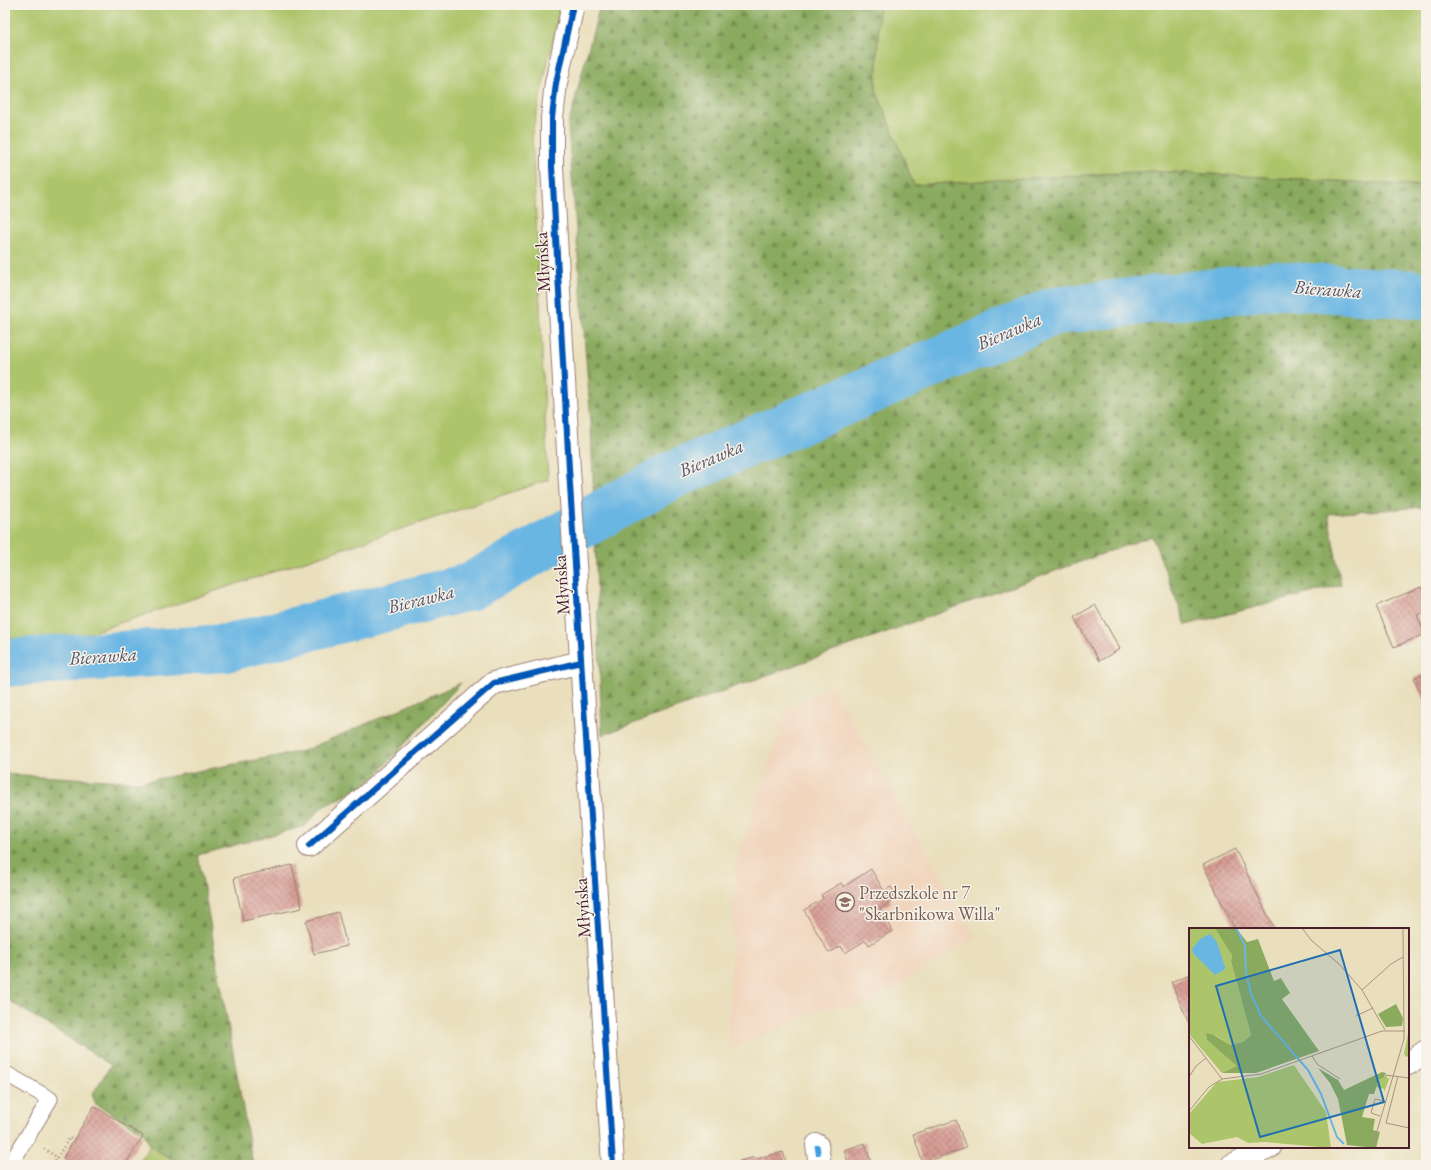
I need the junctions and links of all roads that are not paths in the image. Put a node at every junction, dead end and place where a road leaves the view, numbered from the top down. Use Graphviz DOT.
graph roads {
  1 [pos="573,5"];
  2 [pos="581,662"];
  3 [pos="309,846"];
  4 [pos="1426,1051"];
  5 [pos="1409,1063"];
  6 [pos="5,1073"];
  7 [pos="1268,1148"];
  8 [pos="10,1165"];
  9 [pos="613,1165"];
  10 [pos="1232,1165"];
  1 -- 2 [label="street, Młyńska"];
  2 -- 3 [label="street"];
  2 -- 9 [label="street, Młyńska"];
  4 -- 5 [label="street"];
  6 -- 8 [label="lane"];
  7 -- 10 [label="street"];
}
